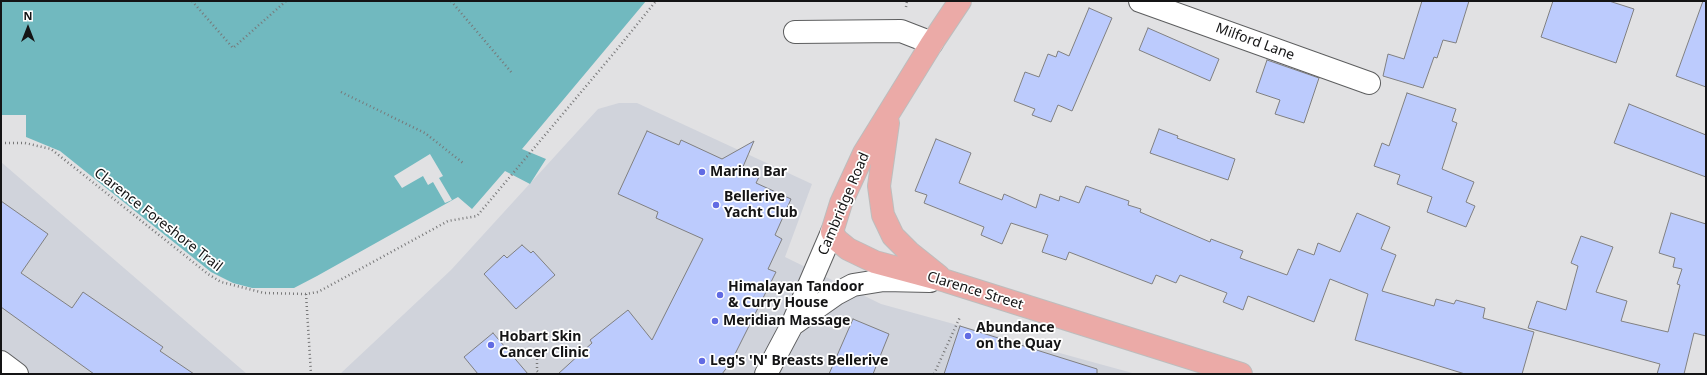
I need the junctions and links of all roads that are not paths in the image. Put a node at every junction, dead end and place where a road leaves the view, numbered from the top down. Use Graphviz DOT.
graph roads {
  1 [pos="960,1"];
  2 [pos="1140,1"];
  3 [pos="795,32"];
  4 [pos="932,42"];
  5 [pos="1369,83"];
  6 [pos="889,112"];
  7 [pos="832,232"];
  8 [pos="946,281"];
  9 [pos="792,325"];
  10 [pos="1,362"];
  11 [pos="17,374"];
  12 [pos="766,374"];
  13 [pos="1241,374"];
  1 -- 4 [label="main road, Cambridge Road"];
  2 -- 5 [label="street, Milford Lane"];
  3 -- 4 [label="street"];
  4 -- 6 [label="main road, Cambridge Road"];
  6 -- 7 [label="main road, Cambridge Road"];
  6 -- 8 [label="main road"];
  7 -- 8 [label="main road, Clarence Street"];
  7 -- 9 [label="street, Cambridge Road"];
  8 -- 9 [label="street"];
  8 -- 13 [label="main road, Clarence Street"];
  9 -- 12 [label="street, Cambridge Road"];
  10 -- 11 [label="street"];
}
